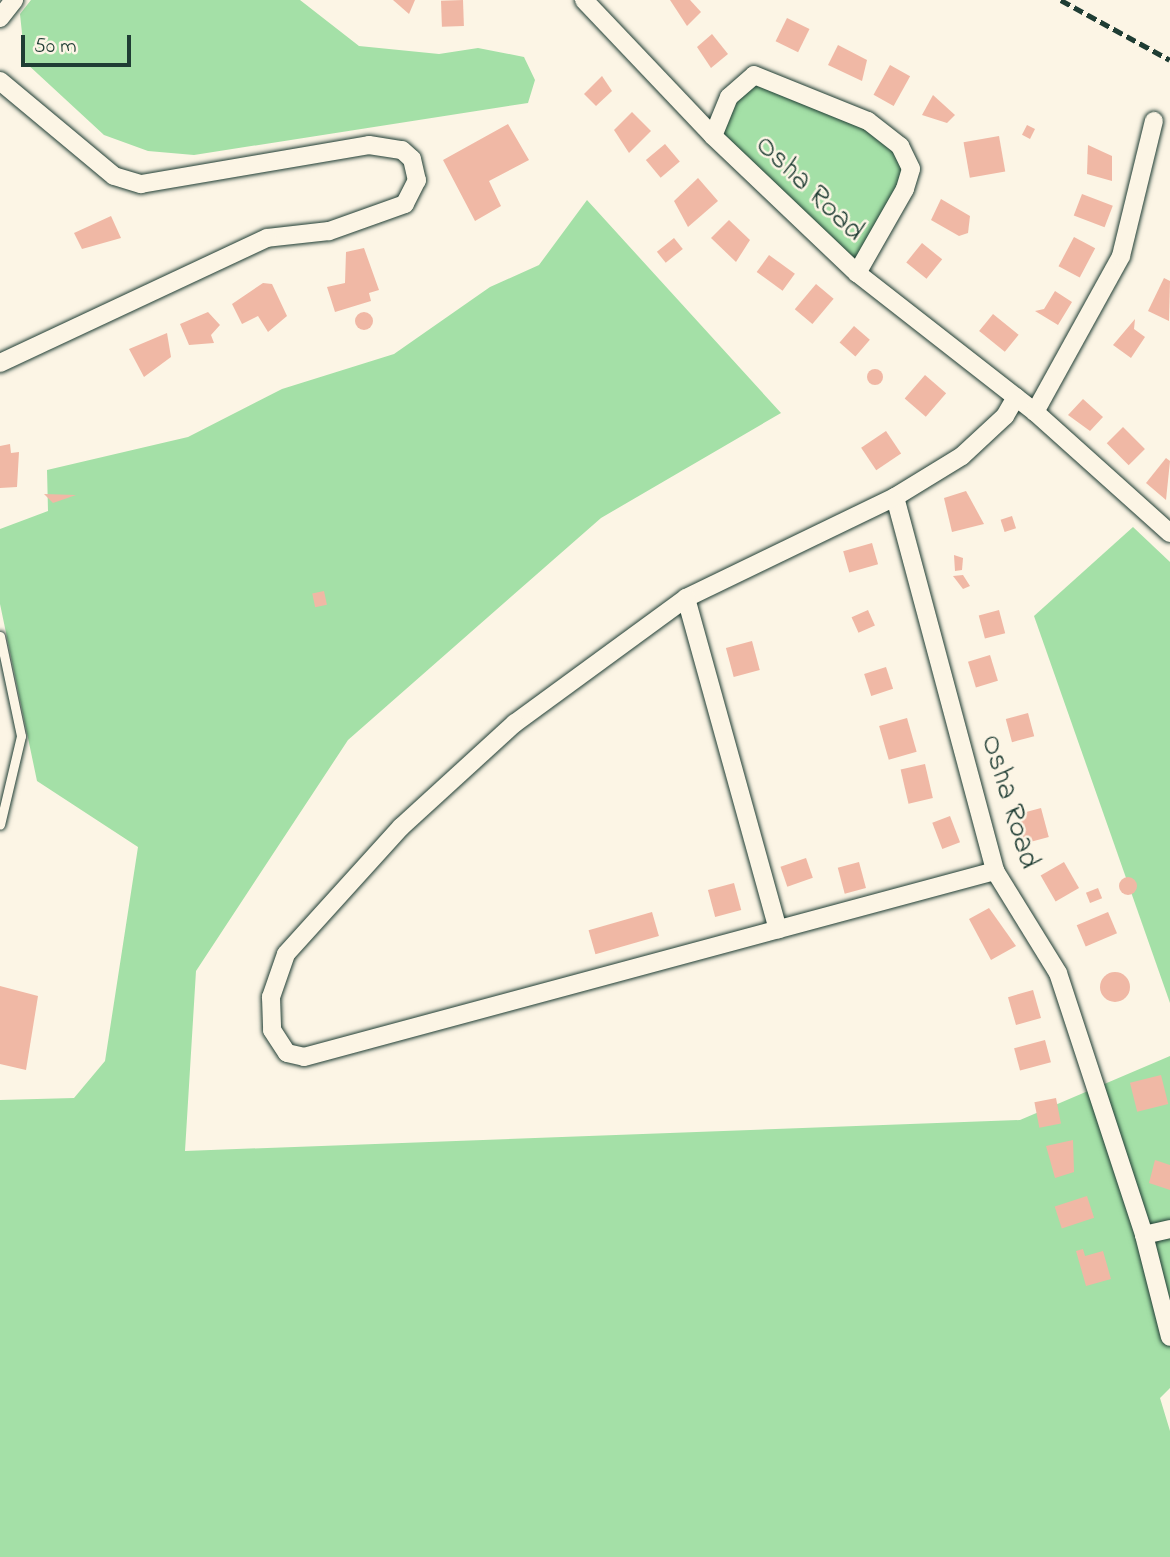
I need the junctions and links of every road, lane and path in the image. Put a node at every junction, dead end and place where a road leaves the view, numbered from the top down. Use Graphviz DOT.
graph roads {
  1 [pos="14,0"];
  2 [pos="584,0"];
  3 [pos="0,18"];
  4 [pos="0,81"];
  5 [pos="1154,121"];
  6 [pos="713,136"];
  7 [pos="857,274"];
  8 [pos="0,363"];
  9 [pos="1016,397"];
  10 [pos="1035,412"];
  11 [pos="895,497"];
  12 [pos="1170,533"];
  13 [pos="686,598"];
  14 [pos="0,636"];
  15 [pos="0,825"];
  16 [pos="995,871"];
  17 [pos="778,929"];
  18 [pos="1170,1229"];
  19 [pos="1144,1235"];
  20 [pos="1170,1338"];
  1 -- 3 [label="street"];
  2 -- 6 [label="street, Osha Road"];
  4 -- 8 [label="street"];
  5 -- 10 [label="street"];
  6 -- 7 [label="street, Osha Road"];
  6 -- 7 [label="street"];
  7 -- 9 [label="street, Osha Road"];
  9 -- 10 [label="street, Osha Road"];
  9 -- 11 [label="street"];
  10 -- 12 [label="street, Osha Road"];
  11 -- 13 [label="street"];
  11 -- 16 [label="street, Osha Road"];
  13 -- 17 [label="street"];
  13 -- 17 [label="street"];
  14 -- 15 [label="lane"];
  16 -- 17 [label="street"];
  16 -- 19 [label="street, Osha Road"];
  18 -- 19 [label="street"];
  19 -- 20 [label="street, Osha Road"];
}
